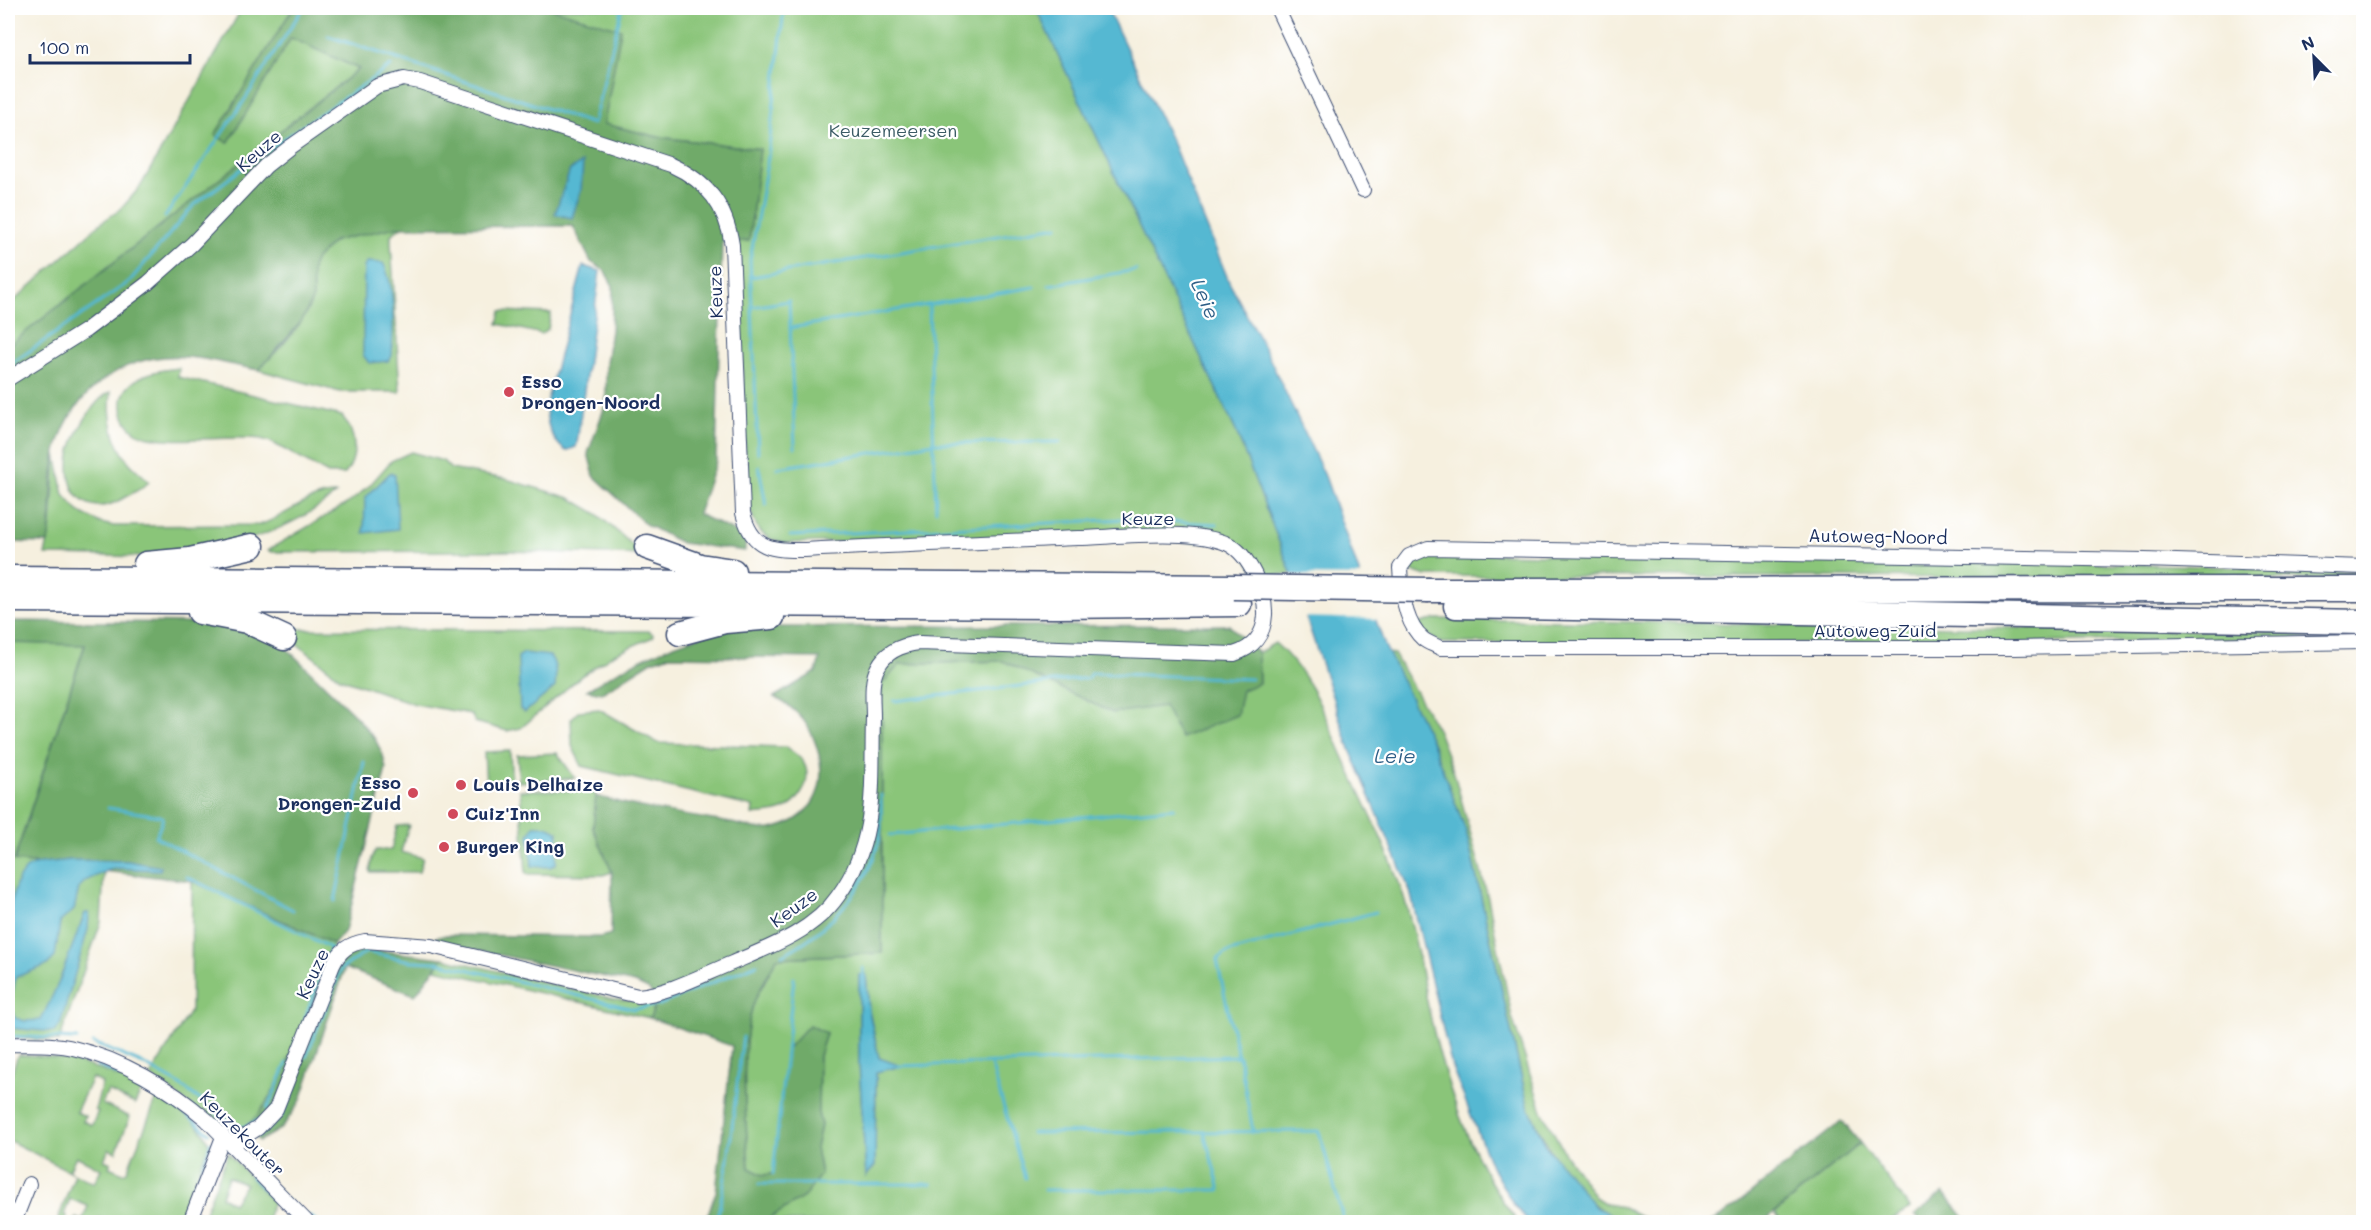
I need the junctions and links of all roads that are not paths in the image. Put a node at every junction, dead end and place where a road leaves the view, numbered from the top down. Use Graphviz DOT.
graph roads {
  1 [pos="1277,8"];
  2 [pos="1363,190"];
  3 [pos="8,379"];
  4 [pos="252,546"];
  5 [pos="648,547"];
  6 [pos="8,566"];
  7 [pos="2364,567"];
  8 [pos="1400,568"];
  9 [pos="8,578"];
  10 [pos="781,583"];
  11 [pos="2364,589"];
  12 [pos="1236,596"];
  13 [pos="1431,598"];
  14 [pos="8,600"];
  15 [pos="148,600"];
  16 [pos="939,604"];
  17 [pos="2364,622"];
  18 [pos="680,633"];
  19 [pos="284,638"];
  20 [pos="2364,642"];
  21 [pos="8,1044"];
  22 [pos="227,1141"];
  23 [pos="29,1184"];
  24 [pos="14,1222"];
  25 [pos="190,1222"];
  26 [pos="307,1222"];
  1 -- 2 [label="street"];
  3 -- 22 [label="street, Keuze"];
  4 -- 6 [label="highway"];
  5 -- 10 [label="highway"];
  7 -- 8 [label="street, Autoweg-Noord"];
  8 -- 20 [label="street, Autoweg-Zuid"];
  9 -- 10 [label="highway"];
  10 -- 12 [label="highway"];
  11 -- 13 [label="highway"];
  12 -- 13 [label="highway, bridge"];
  12 -- 16 [label="highway"];
  13 -- 17 [label="highway"];
  14 -- 15 [label="highway"];
  15 -- 16 [label="highway"];
  15 -- 19 [label="highway"];
  16 -- 18 [label="highway"];
  21 -- 22 [label="street, Keuzekouter"];
  22 -- 25 [label="street"];
  22 -- 26 [label="street, Keuzekouter"];
  23 -- 24 [label="street"];
}
